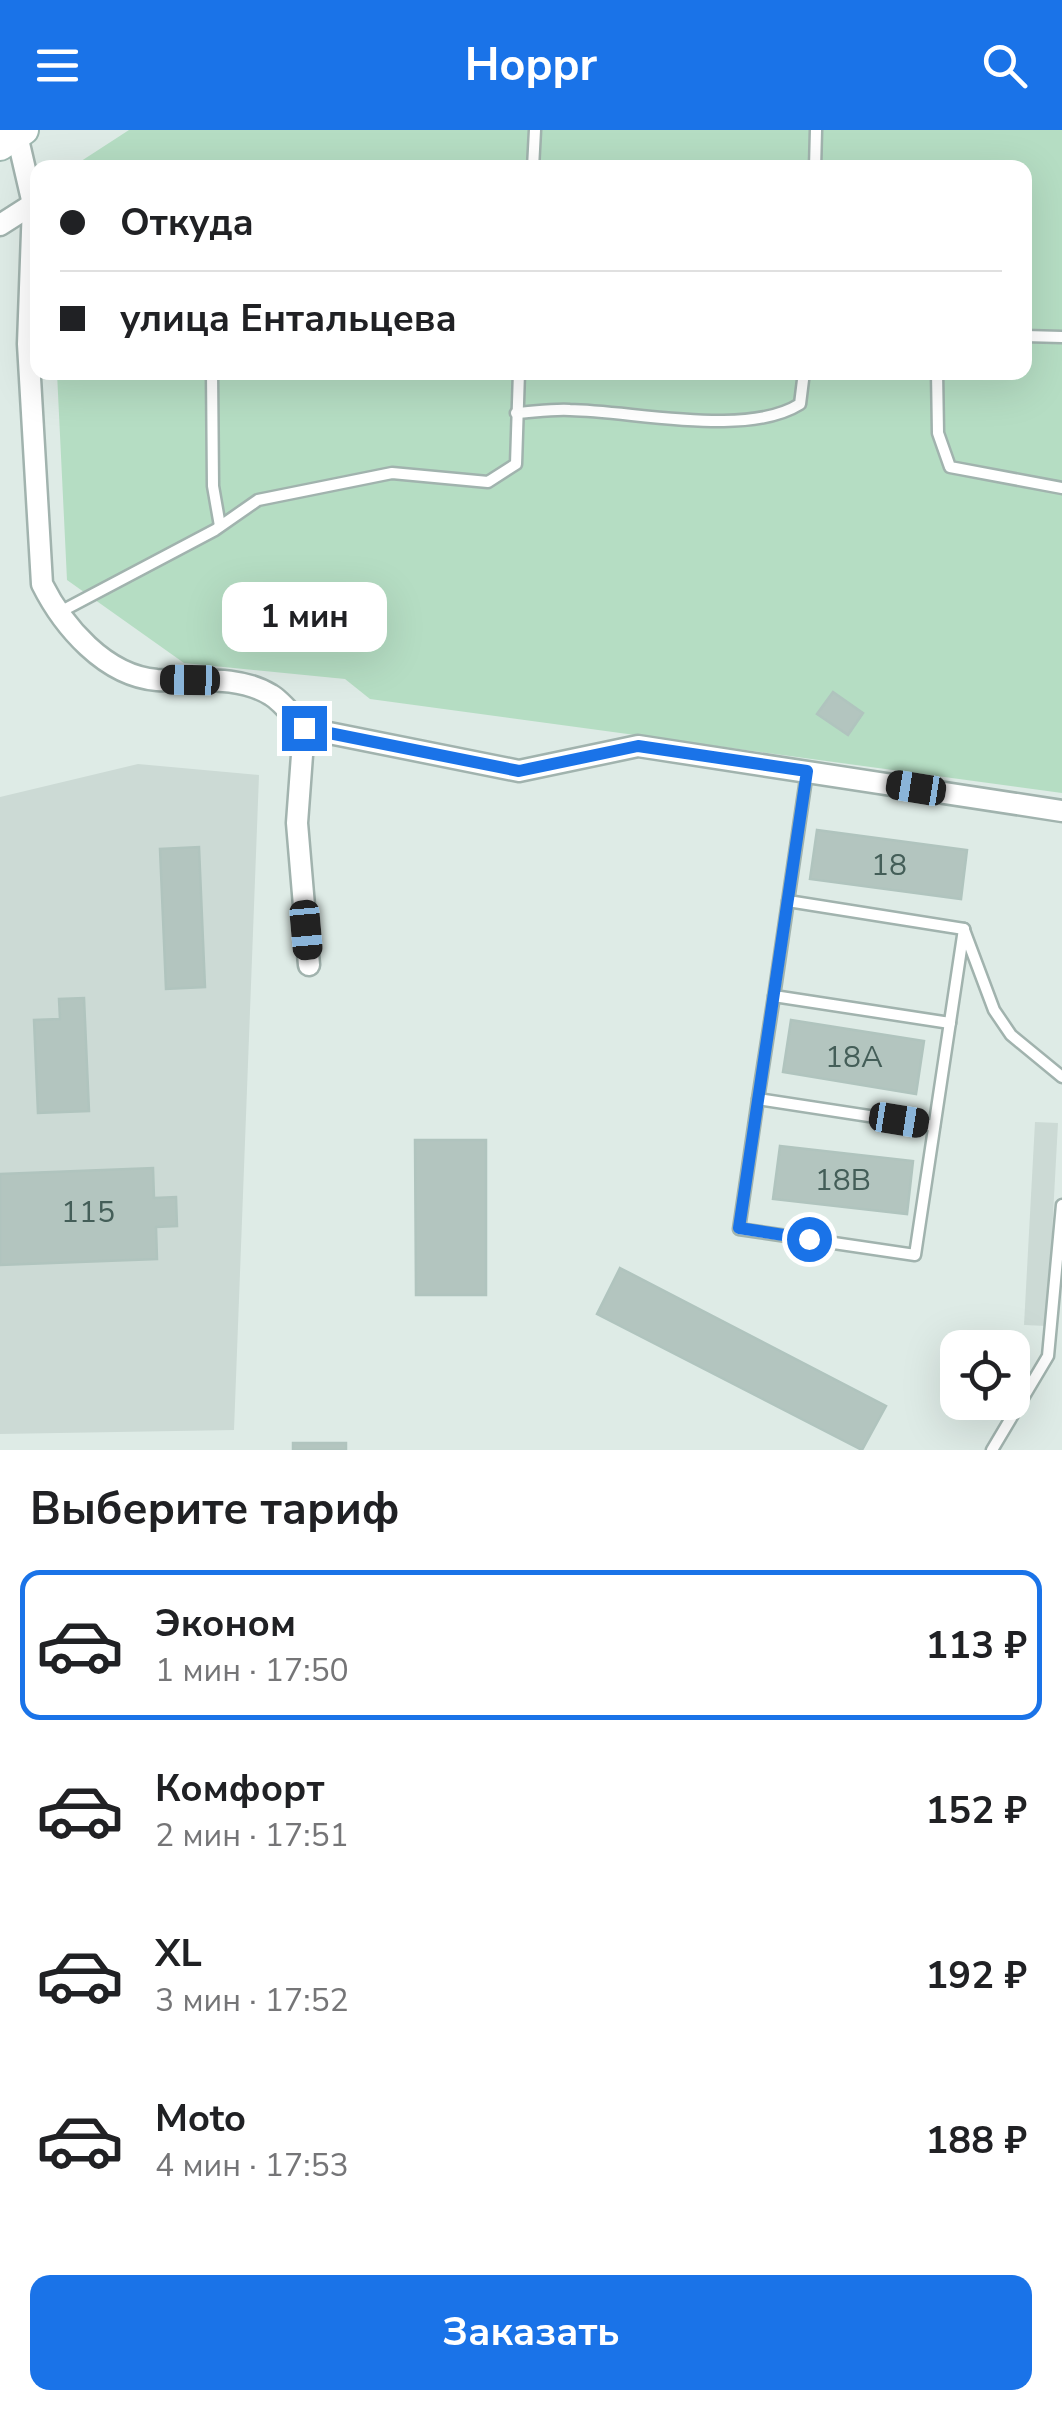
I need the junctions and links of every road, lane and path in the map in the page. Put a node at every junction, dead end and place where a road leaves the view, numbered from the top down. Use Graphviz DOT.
graph roads {
  1 [pos="535,130"];
  2 [pos="816,130"];
  3 [pos="13,137"];
  4 [pos="533,160"];
  5 [pos="815,160"];
  6 [pos="30,197"];
  7 [pos="30,205"];
  8 [pos="0,224"];
  9 [pos="30,274"];
  10 [pos="1032,336"];
  11 [pos="1062,337"];
  12 [pos="30,378"];
  13 [pos="30,380"];
  14 [pos="212,380"];
  15 [pos="518,380"];
  16 [pos="803,380"];
  17 [pos="937,380"];
  18 [pos="516,413"];
  19 [pos="1062,488"];
  20 [pos="220,526"];
  21 [pos="57,614"];
  22 [pos="304,728"];
  23 [pos="807,771"];
  24 [pos="1062,811"];
  25 [pos="788,901"];
  26 [pos="964,930"];
  27 [pos="310,966"];
  28 [pos="774,996"];
  29 [pos="950,1023"];
  30 [pos="1061,1072"];
  31 [pos="758,1099"];
  32 [pos="934,1126"];
  33 [pos="1062,1205"];
  34 [pos="992,1450"];
  1 -- 4 [label="lane"];
  2 -- 5 [label="lane"];
  3 -- 6 [label="street"];
  7 -- 8 [label="street"];
  9 -- 12 [label="street"];
  10 -- 11 [label="lane"];
  13 -- 21 [label="street"];
  14 -- 20 [label="lane"];
  15 -- 18 [label="lane"];
  16 -- 18 [label="lane"];
  17 -- 19 [label="lane"];
  18 -- 20 [label="lane"];
  20 -- 21 [label="lane"];
  21 -- 22 [label="street"];
  22 -- 23 [label="street"];
  22 -- 27 [label="street"];
  23 -- 24 [label="street"];
  23 -- 25 [label="lane"];
  25 -- 26 [label="lane"];
  25 -- 28 [label="lane"];
  26 -- 29 [label="lane"];
  26 -- 30 [label="lane"];
  28 -- 29 [label="lane"];
  28 -- 31 [label="lane"];
  29 -- 32 [label="lane"];
  31 -- 32 [label="lane"];
  31 -- 32 [label="lane"];
  33 -- 34 [label="lane"];
}
